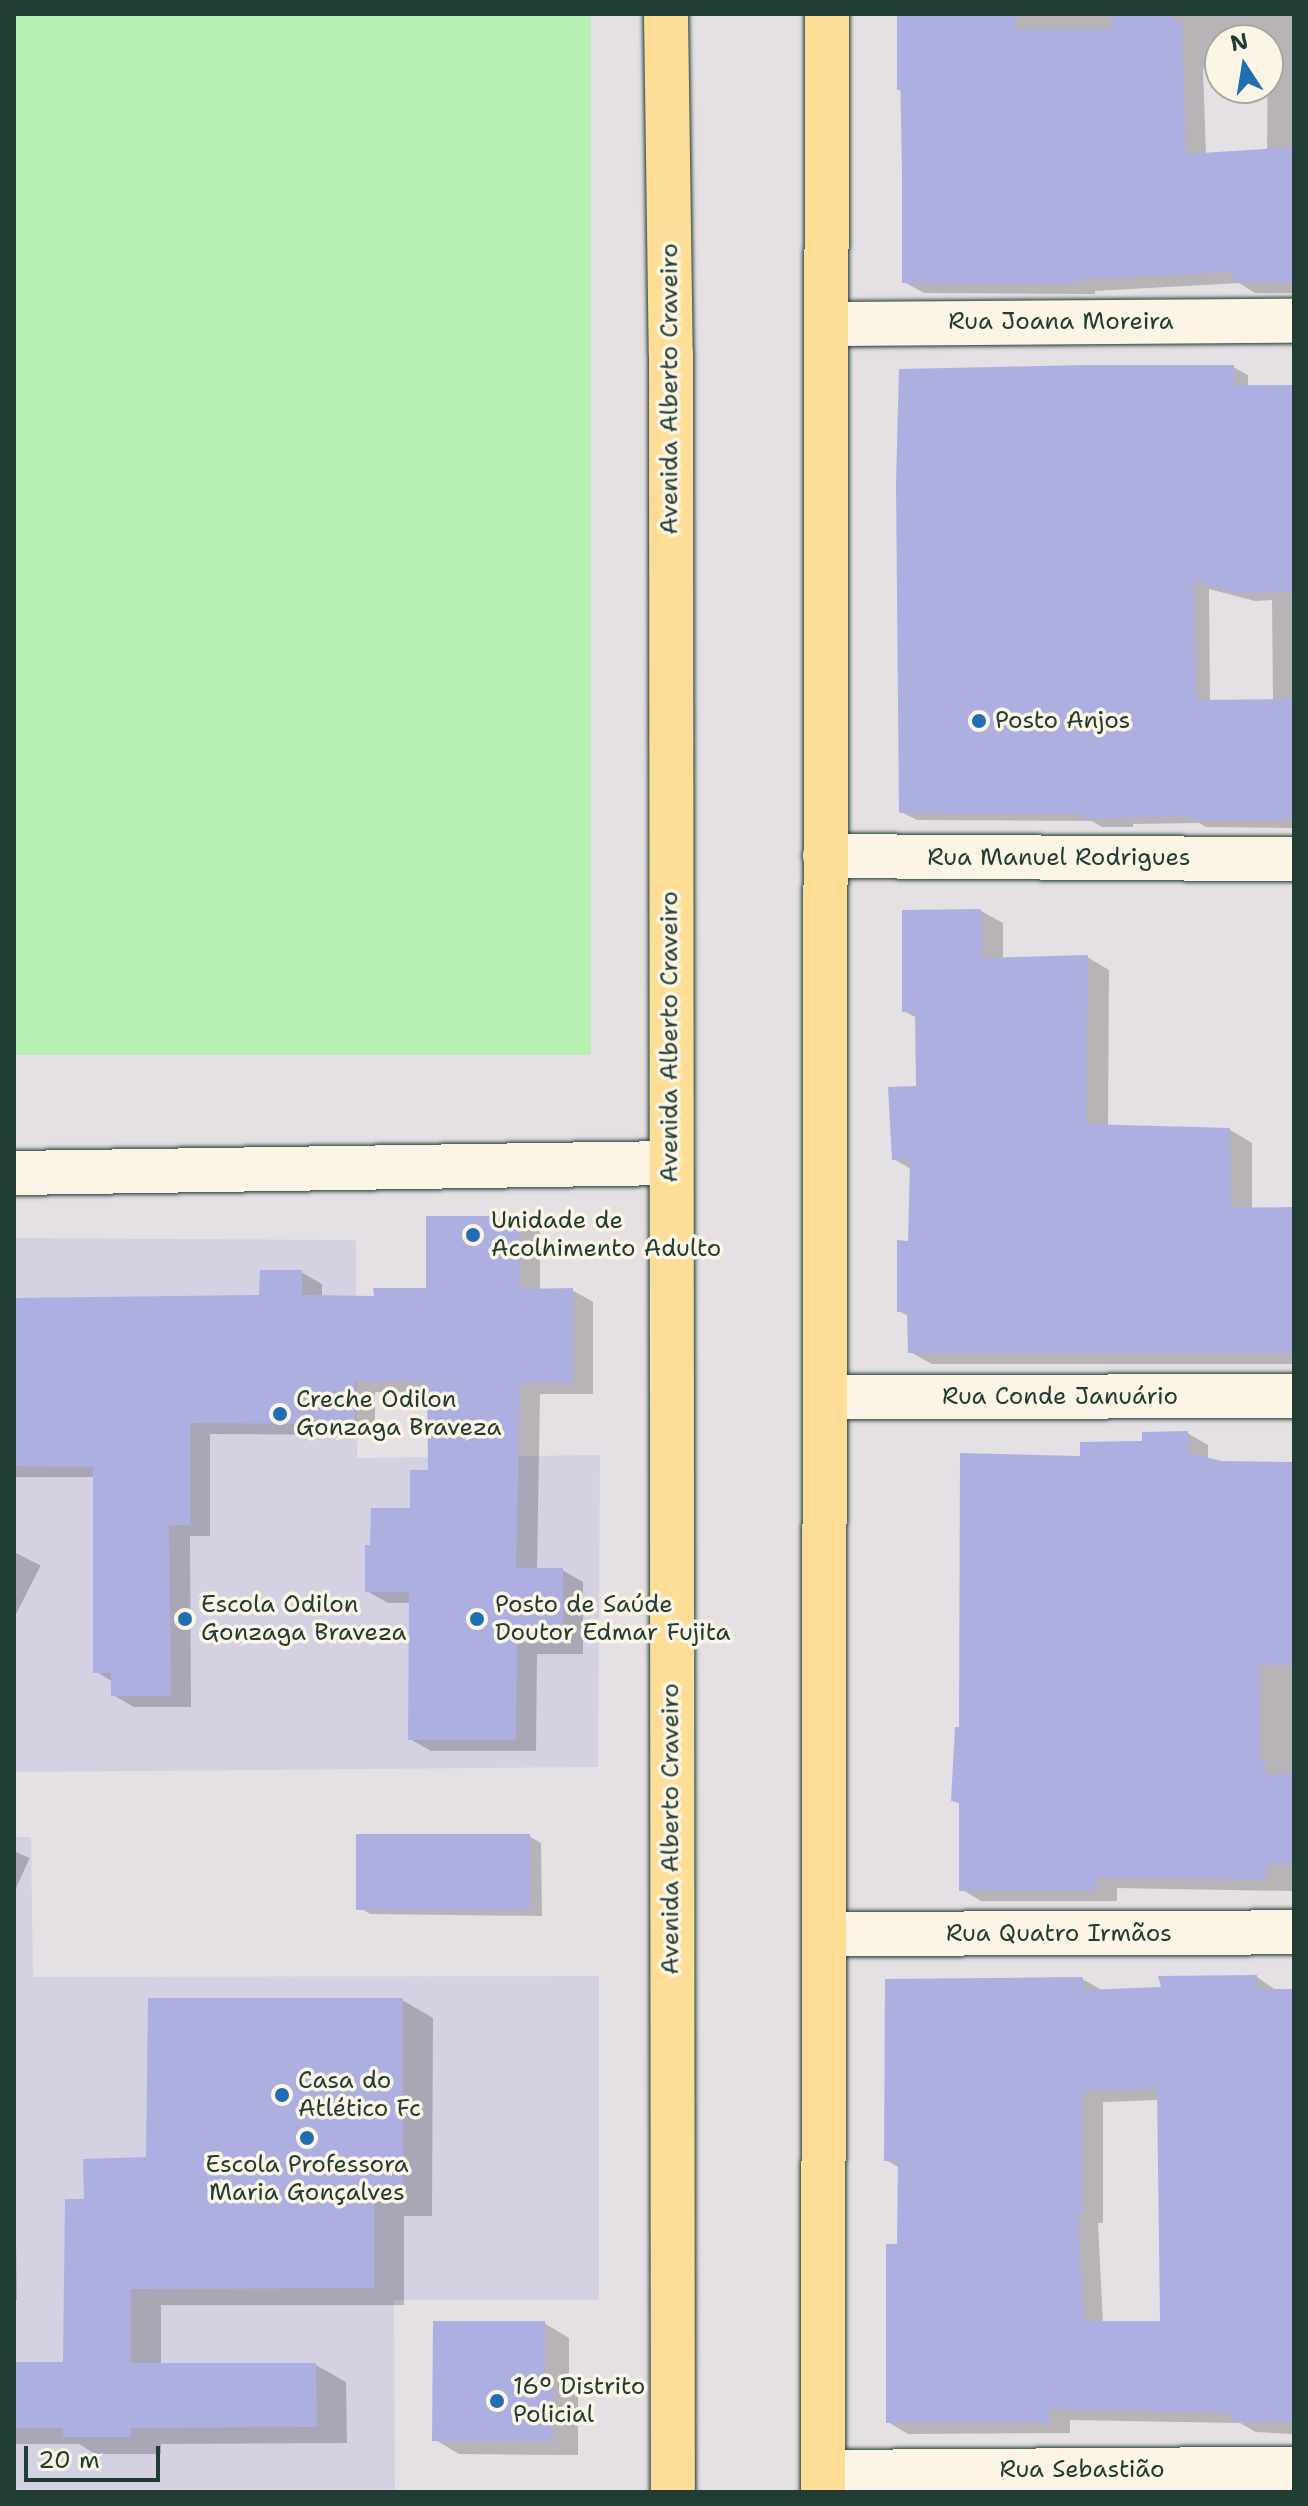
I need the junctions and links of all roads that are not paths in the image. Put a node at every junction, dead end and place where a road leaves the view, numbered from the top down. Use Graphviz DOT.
graph roads {
  1 [pos="666,14"];
  2 [pos="827,14"];
  3 [pos="1294,321"];
  4 [pos="827,324"];
  5 [pos="825,856"];
  6 [pos="1294,859"];
  7 [pos="669,1163"];
  8 [pos="14,1173"];
  9 [pos="1294,1396"];
  10 [pos="825,1397"];
  11 [pos="1294,1932"];
  12 [pos="825,1934"];
  13 [pos="1294,2469"];
  14 [pos="823,2482"];
  15 [pos="673,2492"];
  1 -- 7 [label="main road, Avenida Alberto Craveiro"];
  2 -- 4 [label="main road"];
  3 -- 4 [label="street, Rua Joana Moreira"];
  4 -- 5 [label="main road"];
  5 -- 6 [label="street, Rua Manuel Rodrigues"];
  5 -- 10 [label="main road"];
  7 -- 8 [label="street"];
  7 -- 15 [label="main road, Avenida Alberto Craveiro"];
  9 -- 10 [label="street, Rua Conde Januário"];
  10 -- 12 [label="main road"];
  11 -- 12 [label="street, Rua Quatro Irmãos"];
  12 -- 14 [label="main road"];
  13 -- 14 [label="street, Rua Sebastião"];
}
